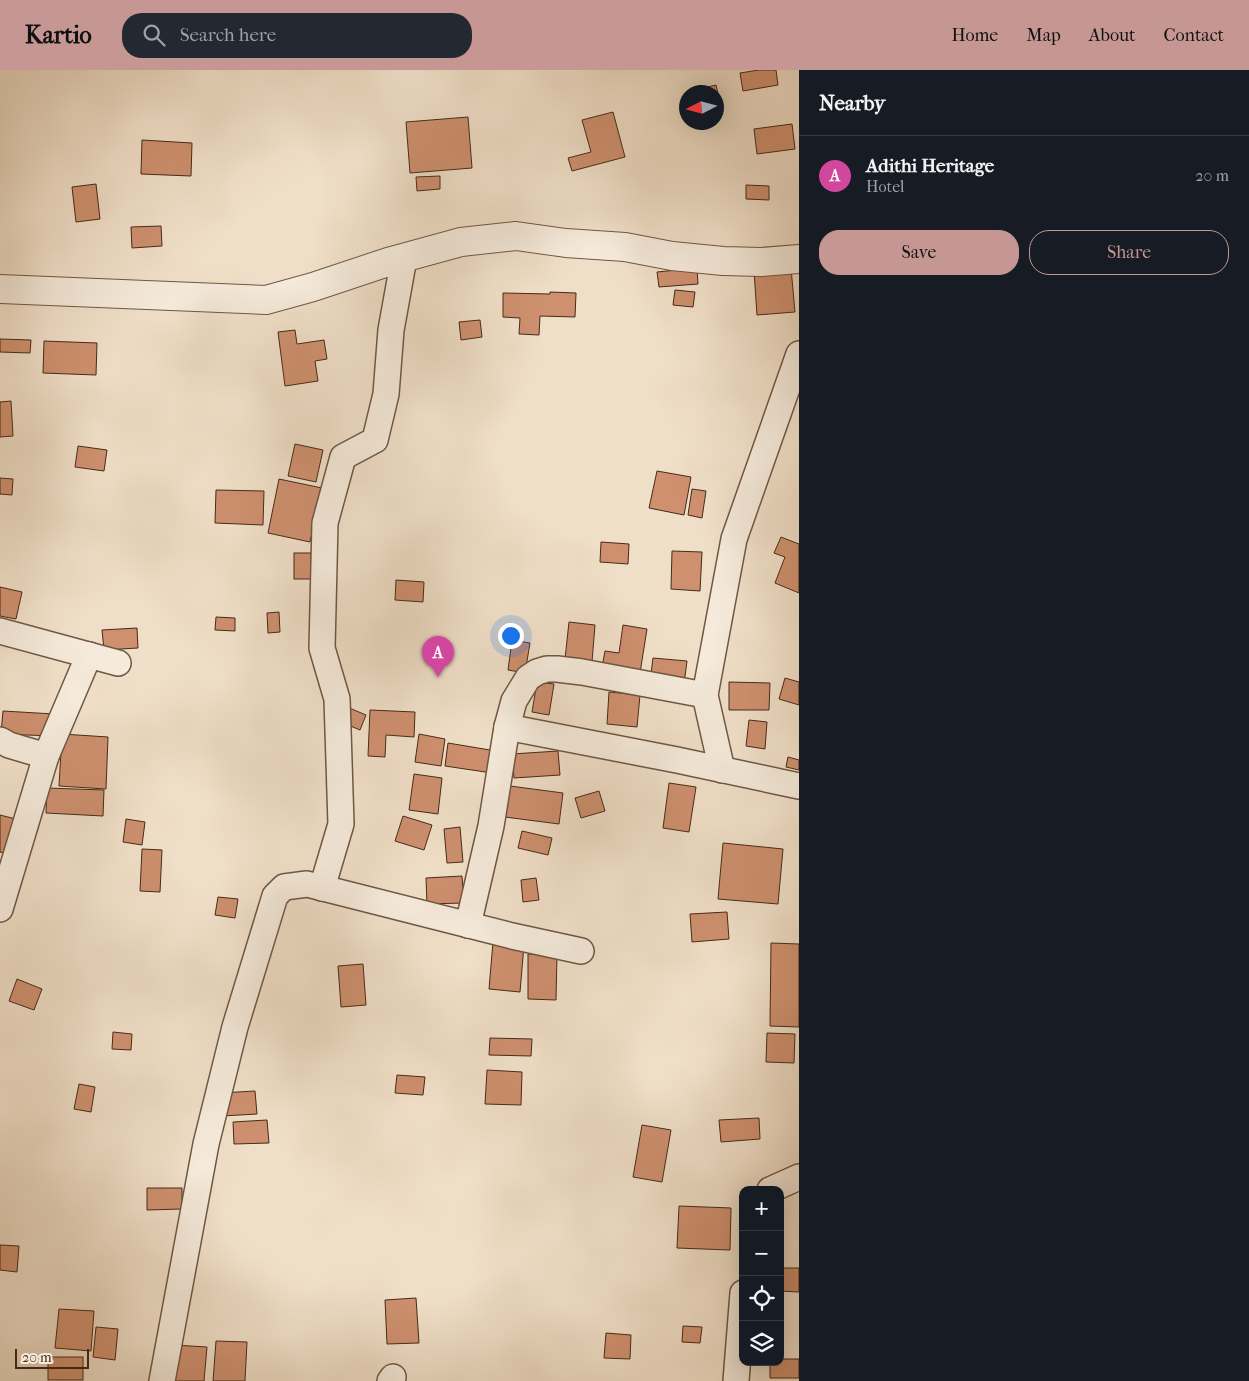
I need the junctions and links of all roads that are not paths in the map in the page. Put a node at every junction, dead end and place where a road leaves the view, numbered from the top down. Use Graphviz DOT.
graph roads {
  1 [pos="404,258"];
  2 [pos="799,259"];
  3 [pos="0,289"];
  4 [pos="799,354"];
  5 [pos="0,631"];
  6 [pos="89,655"];
  7 [pos="118,663"];
  8 [pos="706,695"];
  9 [pos="507,727"];
  10 [pos="0,740"];
  11 [pos="46,756"];
  12 [pos="722,770"];
  13 [pos="799,786"];
  14 [pos="322,888"];
  15 [pos="0,909"];
  16 [pos="468,925"];
  17 [pos="581,951"];
  18 [pos="799,1176"];
  19 [pos="778,1186"];
  20 [pos="741,1321"];
  21 [pos="162,1381"];
  22 [pos="736,1381"];
  1 -- 2 [label="street"];
  1 -- 3 [label="street"];
  1 -- 14 [label="street"];
  4 -- 8 [label="street"];
  5 -- 6 [label="street"];
  6 -- 7 [label="street"];
  6 -- 11 [label="street"];
  8 -- 9 [label="street"];
  8 -- 12 [label="street"];
  9 -- 12 [label="street"];
  9 -- 16 [label="street"];
  10 -- 11 [label="street"];
  11 -- 15 [label="street"];
  12 -- 13 [label="street"];
  14 -- 16 [label="street"];
  14 -- 21 [label="street"];
  16 -- 17 [label="street"];
  18 -- 19 [label="street"];
  20 -- 22 [label="street"];
}
